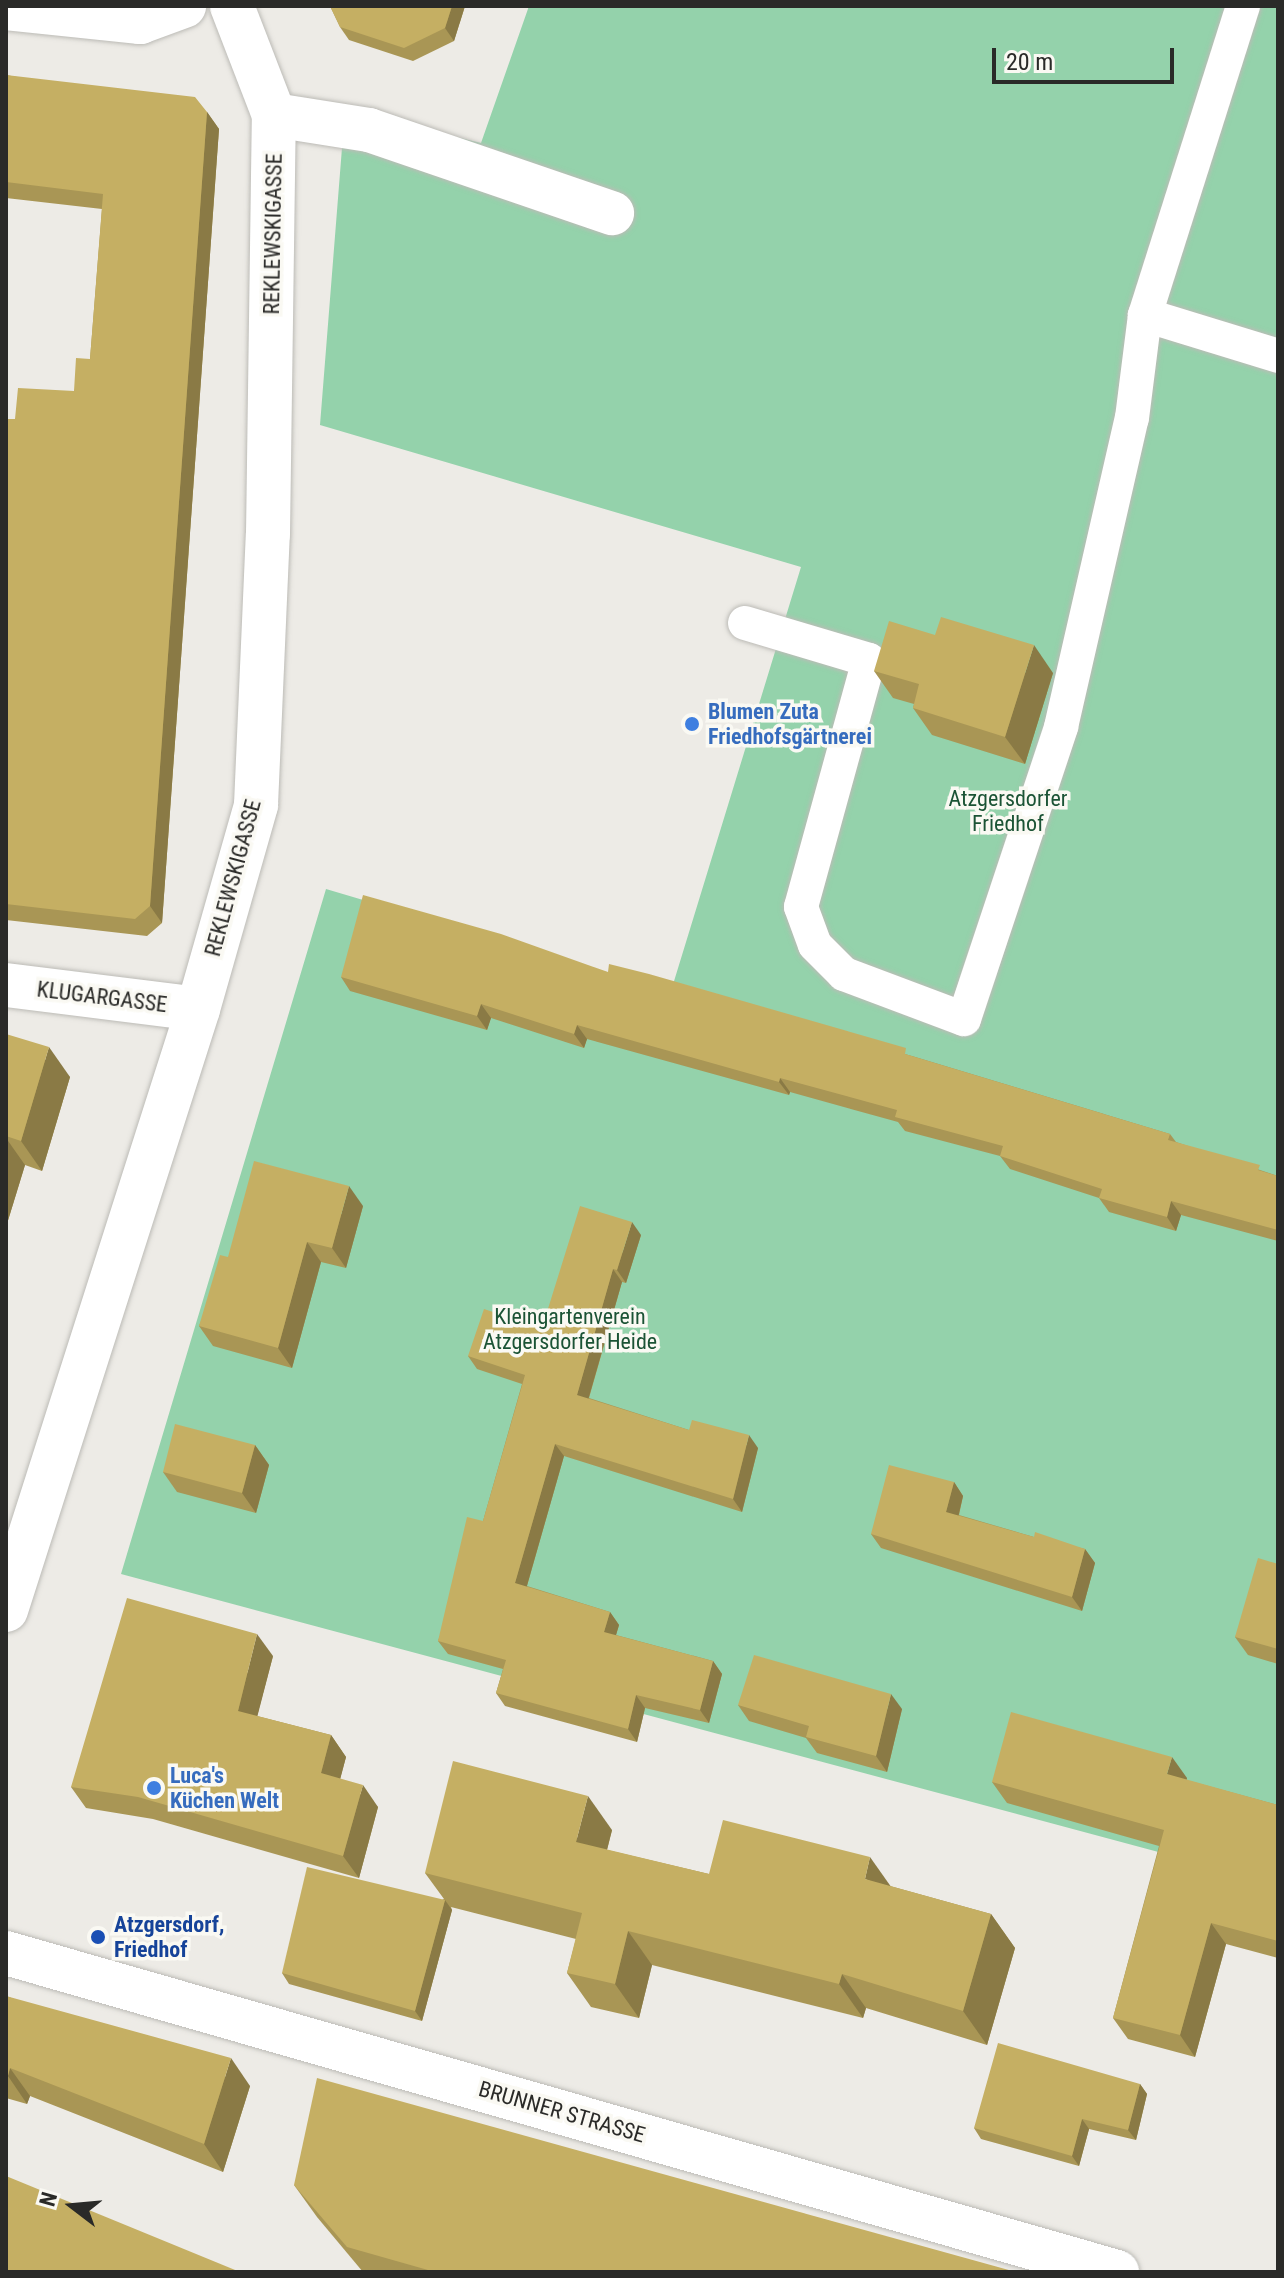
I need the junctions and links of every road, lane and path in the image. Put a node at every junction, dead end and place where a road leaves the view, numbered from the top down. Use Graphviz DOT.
graph roads {
  1 [pos="184,6"];
  2 [pos="232,6"];
  3 [pos="1243,6"];
  4 [pos="6,8"];
  5 [pos="274,115"];
  6 [pos="612,213"];
  7 [pos="1145,315"];
  8 [pos="1278,356"];
  9 [pos="745,623"];
  10 [pos="6,985"];
  11 [pos="198,1009"];
  12 [pos="6,1610"];
  13 [pos="6,1953"];
  14 [pos="1117,2272"];
  1 -- 4 [label="street"];
  2 -- 5 [label="street, REKLEWSKIGASSE"];
  3 -- 7 [label="lane"];
  5 -- 6 [label="street"];
  5 -- 11 [label="street, REKLEWSKIGASSE"];
  7 -- 8 [label="lane"];
  7 -- 9 [label="lane"];
  10 -- 11 [label="street, KLUGARGASSE"];
  11 -- 12 [label="street, REKLEWSKIGASSE"];
  13 -- 14 [label="street, BRUNNER STRASSE"];
}
